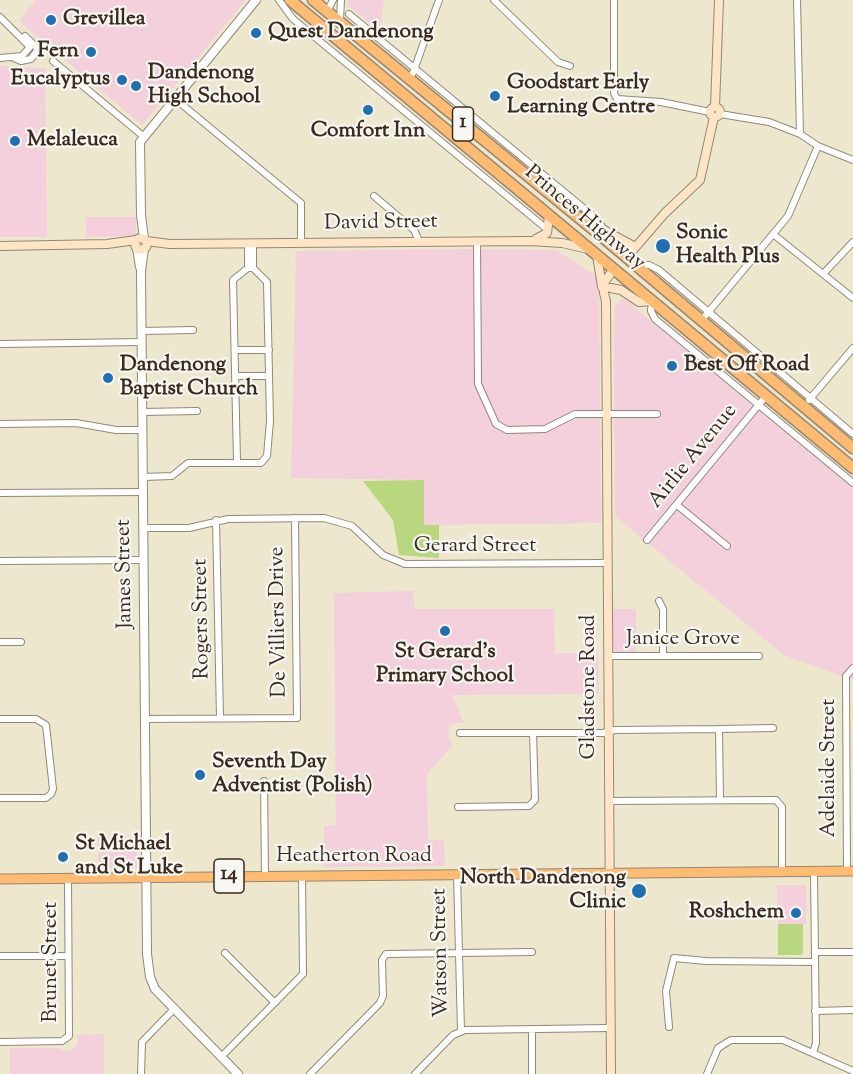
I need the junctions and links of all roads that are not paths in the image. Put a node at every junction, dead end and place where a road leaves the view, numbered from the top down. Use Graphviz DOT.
graph roads {
  1 [pos="256,0"];
  2 [pos="333,0"];
  3 [pos="341,0"];
  4 [pos="439,0"];
  5 [pos="494,0"];
  6 [pos="614,0"];
  7 [pos="719,0"];
  8 [pos="797,0"];
  9 [pos="284,1"];
  10 [pos="320,4"];
  11 [pos="349,14"];
  12 [pos="0,17"];
  13 [pos="343,25"];
  14 [pos="365,28"];
  15 [pos="17,31"];
  16 [pos="335,37"];
  17 [pos="30,47"];
  18 [pos="38,49"];
  19 [pos="0,58"];
  20 [pos="10,58"];
  21 [pos="53,61"];
  22 [pos="570,66"];
  23 [pos="412,74"];
  24 [pos="174,98"];
  25 [pos="715,112"];
  26 [pos="800,134"];
  27 [pos="143,136"];
  28 [pos="818,147"];
  29 [pos="513,149"];
  30 [pos="498,153"];
  31 [pos="853,159"];
  32 [pos="374,196"];
  33 [pos="516,204"];
  34 [pos="546,213"];
  35 [pos="548,230"];
  36 [pos="602,233"];
  37 [pos="773,234"];
  38 [pos="477,241"];
  39 [pos="530,241"];
  40 [pos="419,242"];
  41 [pos="853,242"];
  42 [pos="250,243"];
  43 [pos="301,243"];
  44 [pos="141,244"];
  45 [pos="0,246"];
  46 [pos="635,247"];
  47 [pos="594,253"];
  48 [pos="632,261"];
  49 [pos="251,268"];
  50 [pos="616,271"];
  51 [pos="824,273"];
  52 [pos="607,294"];
  53 [pos="853,298"];
  54 [pos="652,301"];
  55 [pos="710,311"];
  56 [pos="701,322"];
  57 [pos="193,330"];
  58 [pos="142,331"];
  59 [pos="142,342"];
  60 [pos="0,344"];
  61 [pos="853,348"];
  62 [pos="235,350"];
  63 [pos="269,350"];
  64 [pos="235,376"];
  65 [pos="268,376"];
  66 [pos="766,396"];
  67 [pos="807,402"];
  68 [pos="758,406"];
  69 [pos="197,411"];
  70 [pos="142,412"];
  71 [pos="606,413"];
  72 [pos="657,414"];
  73 [pos="0,424"];
  74 [pos="143,430"];
  75 [pos="851,440"];
  76 [pos="237,462"];
  77 [pos="853,468"];
  78 [pos="143,477"];
  79 [pos="853,483"];
  80 [pos="143,492"];
  81 [pos="0,493"];
  82 [pos="677,505"];
  83 [pos="295,519"];
  84 [pos="216,520"];
  85 [pos="143,528"];
  86 [pos="647,540"];
  87 [pos="728,546"];
  88 [pos="144,560"];
  89 [pos="0,561"];
  90 [pos="607,563"];
  91 [pos="659,601"];
  92 [pos="0,642"];
  93 [pos="21,642"];
  94 [pos="608,656"];
  95 [pos="663,656"];
  96 [pos="759,656"];
  97 [pos="853,668"];
  98 [pos="220,718"];
  99 [pos="0,719"];
  100 [pos="145,719"];
  101 [pos="773,728"];
  102 [pos="719,729"];
  103 [pos="608,731"];
  104 [pos="460,733"];
  105 [pos="533,733"];
  106 [pos="264,781"];
  107 [pos="0,798"];
  108 [pos="720,800"];
  109 [pos="609,801"];
  110 [pos="458,807"];
  111 [pos="609,872"];
  112 [pos="782,872"];
  113 [pos="814,872"];
  114 [pos="850,872"];
  115 [pos="457,874"];
  116 [pos="302,875"];
  117 [pos="266,876"];
  118 [pos="147,877"];
  119 [pos="69,878"];
  120 [pos="0,879"];
  121 [pos="532,952"];
  122 [pos="815,952"];
  123 [pos="853,952"];
  124 [pos="225,953"];
  125 [pos="458,953"];
  126 [pos="0,956"];
  127 [pos="68,956"];
  128 [pos="815,962"];
  129 [pos="274,1003"];
  130 [pos="173,1010"];
  131 [pos="815,1011"];
  132 [pos="853,1011"];
  133 [pos="669,1027"];
  134 [pos="610,1028"];
  135 [pos="532,1029"];
  136 [pos="460,1030"];
  137 [pos="0,1042"];
  138 [pos="813,1053"];
  139 [pos="221,1057"];
  140 [pos="839,1065"];
  141 [pos="853,1071"];
  142 [pos="141,1074"];
  143 [pos="238,1074"];
  144 [pos="310,1074"];
  145 [pos="415,1074"];
  146 [pos="532,1074"];
  147 [pos="611,1074"];
  148 [pos="707,1074"];
  149 [pos="835,1074"];
  1 -- 24 [label="street"];
  2 -- 10 [label="street"];
  3 -- 13 [label="street"];
  4 -- 23 [label="street"];
  5 -- 22 [label="street"];
  6 -- 25 [label="street"];
  7 -- 25 [label="main road"];
  8 -- 26 [label="street"];
  9 -- 16 [label="highway, Princes Highway / 1"];
  9 -- 33 [label="street"];
  10 -- 13 [label="highway, Princes Highway / 1"];
  10 -- 16 [label="highway"];
  11 -- 14 [label="street"];
  12 -- 15 [label="street"];
  13 -- 14 [label="street"];
  13 -- 23 [label="highway, Princes Highway / 1"];
  14 -- 23 [label="street"];
  15 -- 17 [label="street"];
  15 -- 18 [label="street"];
  16 -- 34 [label="highway, Princes Highway / 1"];
  17 -- 18 [label="street"];
  17 -- 20 [label="street"];
  18 -- 20 [label="street"];
  19 -- 20 [label="street"];
  21 -- 27 [label="street"];
  23 -- 29 [label="street"];
  23 -- 30 [label="highway, Princes Highway / 1"];
  24 -- 27 [label="street"];
  24 -- 43 [label="street"];
  25 -- 26 [label="street"];
  25 -- 46 [label="main road"];
  26 -- 28 [label="street"];
  27 -- 44 [label="street, James Street"];
  28 -- 31 [label="street"];
  28 -- 37 [label="street"];
  29 -- 30 [label="street"];
  29 -- 36 [label="street"];
  30 -- 36 [label="highway, Princes Highway / 1"];
  32 -- 40 [label="street"];
  33 -- 34 [label="street"];
  33 -- 35 [label="street"];
  34 -- 35 [label="main road"];
  34 -- 47 [label="highway, Princes Highway / 1"];
  35 -- 39 [label="main road"];
  36 -- 46 [label="main road"];
  36 -- 48 [label="highway, Princes Highway / 1"];
  37 -- 51 [label="street"];
  37 -- 55 [label="street"];
  38 -- 39 [label="main road, David Street"];
  38 -- 40 [label="main road, David Street"];
  38 -- 71 [label="street"];
  39 -- 47 [label="main road, David Street"];
  40 -- 43 [label="main road, David Street"];
  41 -- 51 [label="street"];
  42 -- 43 [label="main road, David Street"];
  42 -- 44 [label="main road, David Street"];
  42 -- 49 [label="street"];
  44 -- 45 [label="main road, David Street"];
  44 -- 58 [label="street, James Street"];
  46 -- 48 [label="main road"];
  47 -- 50 [label="highway, Princes Highway / 1"];
  47 -- 52 [label="main road"];
  48 -- 50 [label="highway"];
  48 -- 55 [label="street, Princes Highway"];
  48 -- 56 [label="highway, Princes Highway / 1"];
  49 -- 62 [label="street"];
  49 -- 63 [label="street"];
  50 -- 52 [label="main road, Gladstone Road"];
  50 -- 54 [label="highway, Princes Highway / 1"];
  51 -- 53 [label="street"];
  52 -- 54 [label="main road"];
  52 -- 71 [label="main road, Gladstone Road"];
  54 -- 66 [label="highway, Princes Highway / 1"];
  54 -- 68 [label="street"];
  55 -- 56 [label="street"];
  55 -- 67 [label="street, Princes Highway"];
  56 -- 67 [label="highway, Princes Highway / 1"];
  57 -- 58 [label="street"];
  58 -- 59 [label="street, James Street"];
  59 -- 60 [label="street"];
  59 -- 70 [label="street, James Street"];
  61 -- 67 [label="street"];
  62 -- 63 [label="street"];
  62 -- 64 [label="street"];
  63 -- 65 [label="street"];
  64 -- 65 [label="street"];
  64 -- 76 [label="street"];
  65 -- 76 [label="street"];
  66 -- 68 [label="street, Airlie Avenue"];
  66 -- 77 [label="highway, Princes Highway / 1"];
  67 -- 75 [label="highway, Princes Highway / 1"];
  68 -- 79 [label="street"];
  68 -- 82 [label="street, Airlie Avenue"];
  69 -- 70 [label="street"];
  70 -- 74 [label="street, James Street"];
  71 -- 72 [label="street"];
  71 -- 90 [label="main road, Gladstone Road"];
  73 -- 74 [label="street"];
  74 -- 78 [label="street, James Street"];
  76 -- 78 [label="street"];
  78 -- 80 [label="street, James Street"];
  80 -- 81 [label="street"];
  80 -- 85 [label="street, James Street"];
  82 -- 86 [label="street, Airlie Avenue"];
  82 -- 87 [label="street"];
  83 -- 84 [label="street, Gerard Street"];
  83 -- 90 [label="street, Gerard Street"];
  83 -- 98 [label="street, De Villiers Drive"];
  84 -- 85 [label="street, Gerard Street"];
  84 -- 98 [label="street, Rogers Street"];
  85 -- 88 [label="street, James Street"];
  88 -- 89 [label="street"];
  88 -- 100 [label="street, James Street"];
  90 -- 94 [label="main road, Gladstone Road"];
  91 -- 95 [label="street"];
  92 -- 93 [label="street"];
  94 -- 95 [label="street, Janice Grove"];
  94 -- 103 [label="main road, Gladstone Road"];
  95 -- 96 [label="street, Janice Grove"];
  97 -- 114 [label="street, Adelaide Street"];
  98 -- 100 [label="street, De Villiers Drive"];
  99 -- 107 [label="street"];
  100 -- 118 [label="street, James Street"];
  101 -- 102 [label="street"];
  102 -- 103 [label="street"];
  102 -- 108 [label="street"];
  103 -- 105 [label="street"];
  103 -- 109 [label="main road, Gladstone Road"];
  104 -- 105 [label="street"];
  105 -- 110 [label="street"];
  106 -- 117 [label="street"];
  108 -- 109 [label="street"];
  108 -- 112 [label="street"];
  109 -- 111 [label="main road, Gladstone Road"];
  111 -- 112 [label="main road, Heatherton Road / 14"];
  111 -- 115 [label="main road, Heatherton Road / 14"];
  111 -- 134 [label="main road, Gladstone Road"];
  112 -- 113 [label="main road, Heatherton Road / 14"];
  113 -- 114 [label="main road, Heatherton Road / 14"];
  113 -- 122 [label="street"];
  115 -- 116 [label="main road, Heatherton Road / 14"];
  115 -- 125 [label="street, Watson Street"];
  116 -- 117 [label="main road, Heatherton Road / 14"];
  116 -- 129 [label="street"];
  117 -- 118 [label="main road, Heatherton Road / 14"];
  118 -- 119 [label="main road, Heatherton Road / 14"];
  118 -- 130 [label="street, James Street"];
  119 -- 120 [label="main road, Heatherton Road / 14"];
  119 -- 127 [label="street, Brunet Street"];
  121 -- 125 [label="street"];
  122 -- 123 [label="street"];
  122 -- 128 [label="street"];
  124 -- 129 [label="street"];
  125 -- 136 [label="street, Watson Street"];
  125 -- 144 [label="street"];
  126 -- 127 [label="street"];
  127 -- 137 [label="street, Brunet Street"];
  128 -- 131 [label="street"];
  128 -- 133 [label="street"];
  129 -- 139 [label="street"];
  130 -- 139 [label="street, James Street"];
  130 -- 142 [label="street"];
  131 -- 132 [label="street"];
  131 -- 138 [label="street"];
  134 -- 135 [label="street"];
  134 -- 147 [label="main road, Gladstone Road"];
  135 -- 136 [label="street"];
  135 -- 146 [label="street"];
  136 -- 145 [label="street"];
  138 -- 140 [label="street"];
  138 -- 148 [label="street"];
  139 -- 143 [label="street, James Street"];
  140 -- 141 [label="street"];
  140 -- 149 [label="street"];
}
